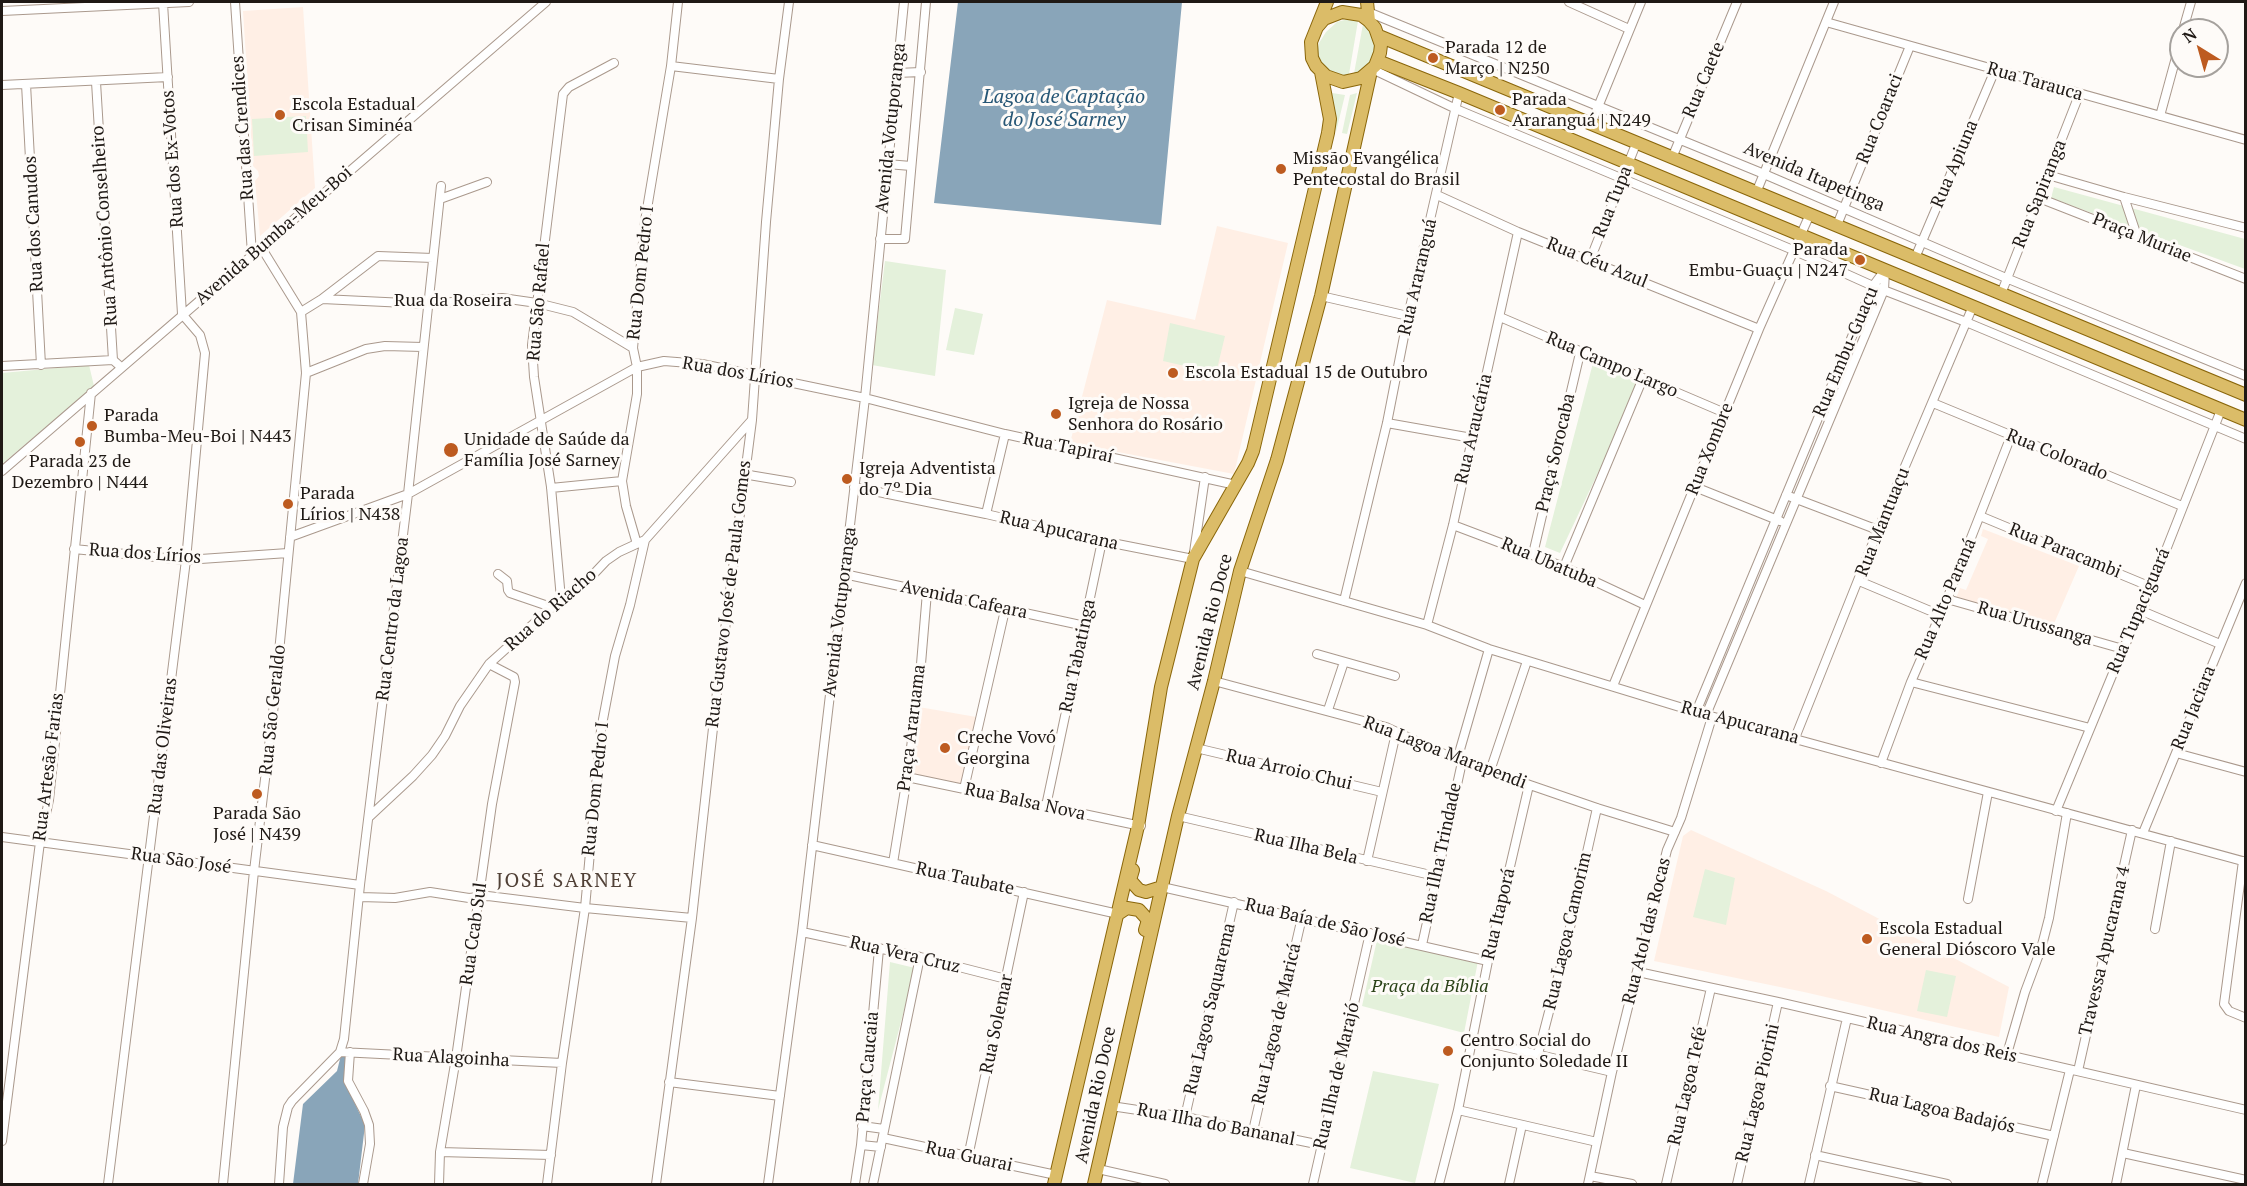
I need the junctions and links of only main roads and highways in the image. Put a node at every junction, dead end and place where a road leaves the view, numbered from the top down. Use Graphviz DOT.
graph roads {
  1 [pos="1327,2"];
  2 [pos="1368,11"];
  3 [pos="1318,26"];
  4 [pos="1379,36"];
  5 [pos="1374,67"];
  6 [pos="1321,72"];
  7 [pos="1894,249"];
  8 [pos="1885,270"];
  9 [pos="2067,321"];
  10 [pos="2059,342"];
  11 [pos="2246,395"];
  12 [pos="2246,420"];
  13 [pos="1141,826"];
  14 [pos="1162,887"];
  15 [pos="1118,914"];
  16 [pos="1133,1011"];
  17 [pos="1055,1180"];
  18 [pos="1094,1185"];
  1 -- 3 [label="main road, Avenida Rio Doce"];
  2 -- 3 [label="main road"];
  2 -- 4 [label="main road"];
  3 -- 6 [label="main road, Avenida Rio Doce"];
  4 -- 5 [label="main road, Avenida Rio Doce"];
  4 -- 7 [label="main road, Avenida Itapetinga"];
  5 -- 6 [label="main road"];
  5 -- 8 [label="main road"];
  5 -- 14 [label="main road, Avenida Rio Doce"];
  6 -- 13 [label="main road, Avenida Rio Doce"];
  7 -- 8 [label="main road"];
  7 -- 9 [label="main road, Avenida Itapetinga"];
  8 -- 10 [label="main road"];
  9 -- 10 [label="main road"];
  9 -- 11 [label="main road, Avenida Itapetinga"];
  10 -- 12 [label="main road"];
  13 -- 14 [label="main road"];
  13 -- 15 [label="main road, Avenida Rio Doce"];
  14 -- 16 [label="main road, Avenida Rio Doce"];
  15 -- 16 [label="main road"];
  15 -- 17 [label="main road, Avenida Rio Doce"];
  16 -- 18 [label="main road, Avenida Rio Doce"];
}
